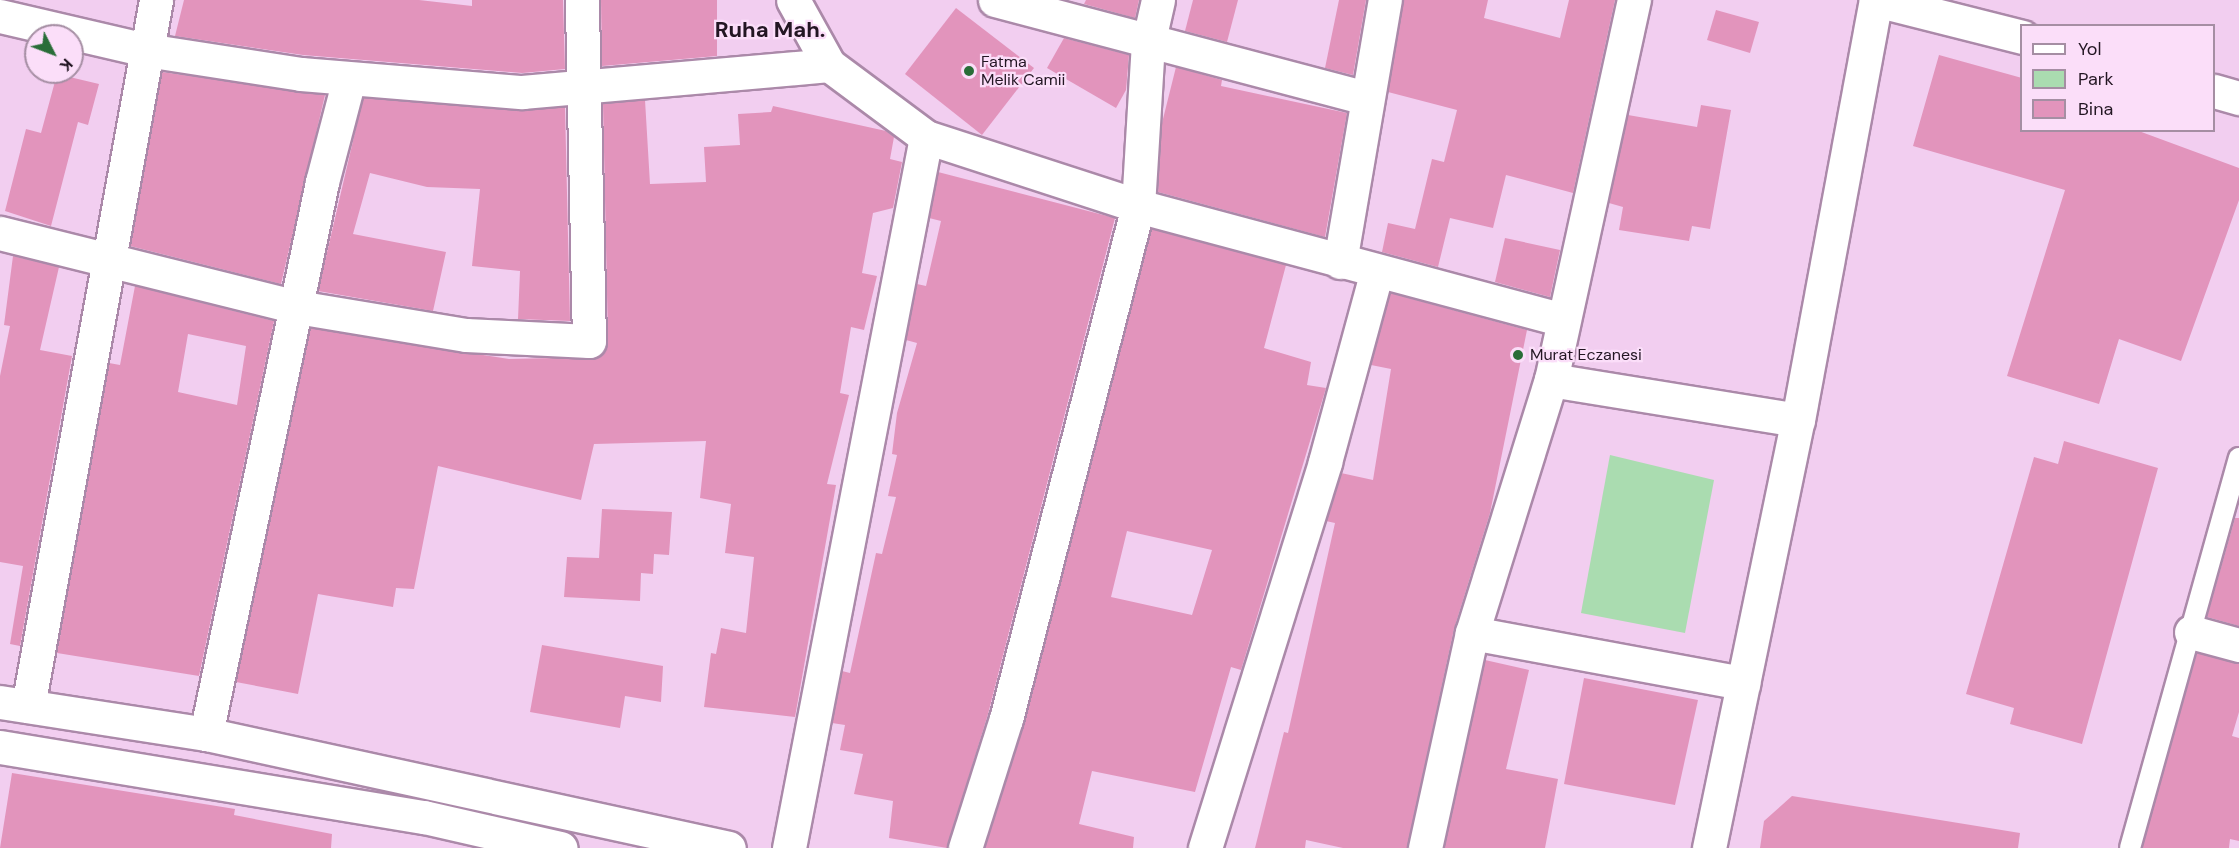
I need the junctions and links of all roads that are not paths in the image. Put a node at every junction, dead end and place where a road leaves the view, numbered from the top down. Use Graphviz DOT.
graph roads {
  1 [pos="156,0"];
  2 [pos="582,0"];
  3 [pos="793,0"];
  4 [pos="995,0"];
  5 [pos="1158,0"];
  6 [pos="1385,0"];
  7 [pos="1634,0"];
  8 [pos="1876,0"];
  9 [pos="0,16"];
  10 [pos="2020,36"];
  11 [pos="1148,44"];
  12 [pos="146,50"];
  13 [pos="829,65"];
  14 [pos="349,79"];
  15 [pos="583,89"];
  16 [pos="2215,91"];
  17 [pos="1365,98"];
  18 [pos="2239,98"];
  19 [pos="926,137"];
  20 [pos="1138,206"];
  21 [pos="0,233"];
  22 [pos="109,257"];
  23 [pos="1340,262"];
  24 [pos="1376,274"];
  25 [pos="297,307"];
  26 [pos="1562,320"];
  27 [pos="1551,381"];
  28 [pos="1798,420"];
  29 [pos="2239,458"];
  30 [pos="2191,632"];
  31 [pos="1472,633"];
  32 [pos="2239,645"];
  33 [pos="1743,683"];
  34 [pos="14,704"];
  35 [pos="206,734"];
  36 [pos="0,747"];
  37 [pos="561,848"];
  38 [pos="729,848"];
  39 [pos="789,848"];
  40 [pos="965,848"];
  41 [pos="1205,848"];
  42 [pos="1425,848"];
  43 [pos="1709,848"];
  44 [pos="2130,848"];
  1 -- 12 [label="street"];
  2 -- 15 [label="street"];
  3 -- 13 [label="street"];
  4 -- 11 [label="street"];
  5 -- 11 [label="street"];
  6 -- 17 [label="street"];
  7 -- 26 [label="street"];
  8 -- 10 [label="street"];
  8 -- 28 [label="street"];
  9 -- 12 [label="street"];
  11 -- 17 [label="street"];
  11 -- 20 [label="street"];
  12 -- 14 [label="street"];
  12 -- 22 [label="street"];
  13 -- 15 [label="street"];
  13 -- 19 [label="street"];
  14 -- 15 [label="street"];
  14 -- 25 [label="street"];
  15 -- 25 [label="street"];
  16 -- 18 [label="street"];
  17 -- 23 [label="street"];
  19 -- 20 [label="street"];
  19 -- 39 [label="street"];
  20 -- 23 [label="street"];
  20 -- 40 [label="street"];
  21 -- 22 [label="street"];
  22 -- 25 [label="street"];
  22 -- 34 [label="street"];
  23 -- 24 [label="street"];
  24 -- 26 [label="street"];
  24 -- 41 [label="street"];
  25 -- 35 [label="street"];
  26 -- 27 [label="street"];
  27 -- 28 [label="street"];
  27 -- 31 [label="street"];
  28 -- 33 [label="street"];
  29 -- 30 [label="lane"];
  30 -- 32 [label="street"];
  30 -- 44 [label="lane"];
  31 -- 33 [label="street"];
  31 -- 42 [label="street"];
  33 -- 43 [label="street"];
  34 -- 35 [label="street"];
  35 -- 38 [label="street"];
  36 -- 37 [label="street"];
}
